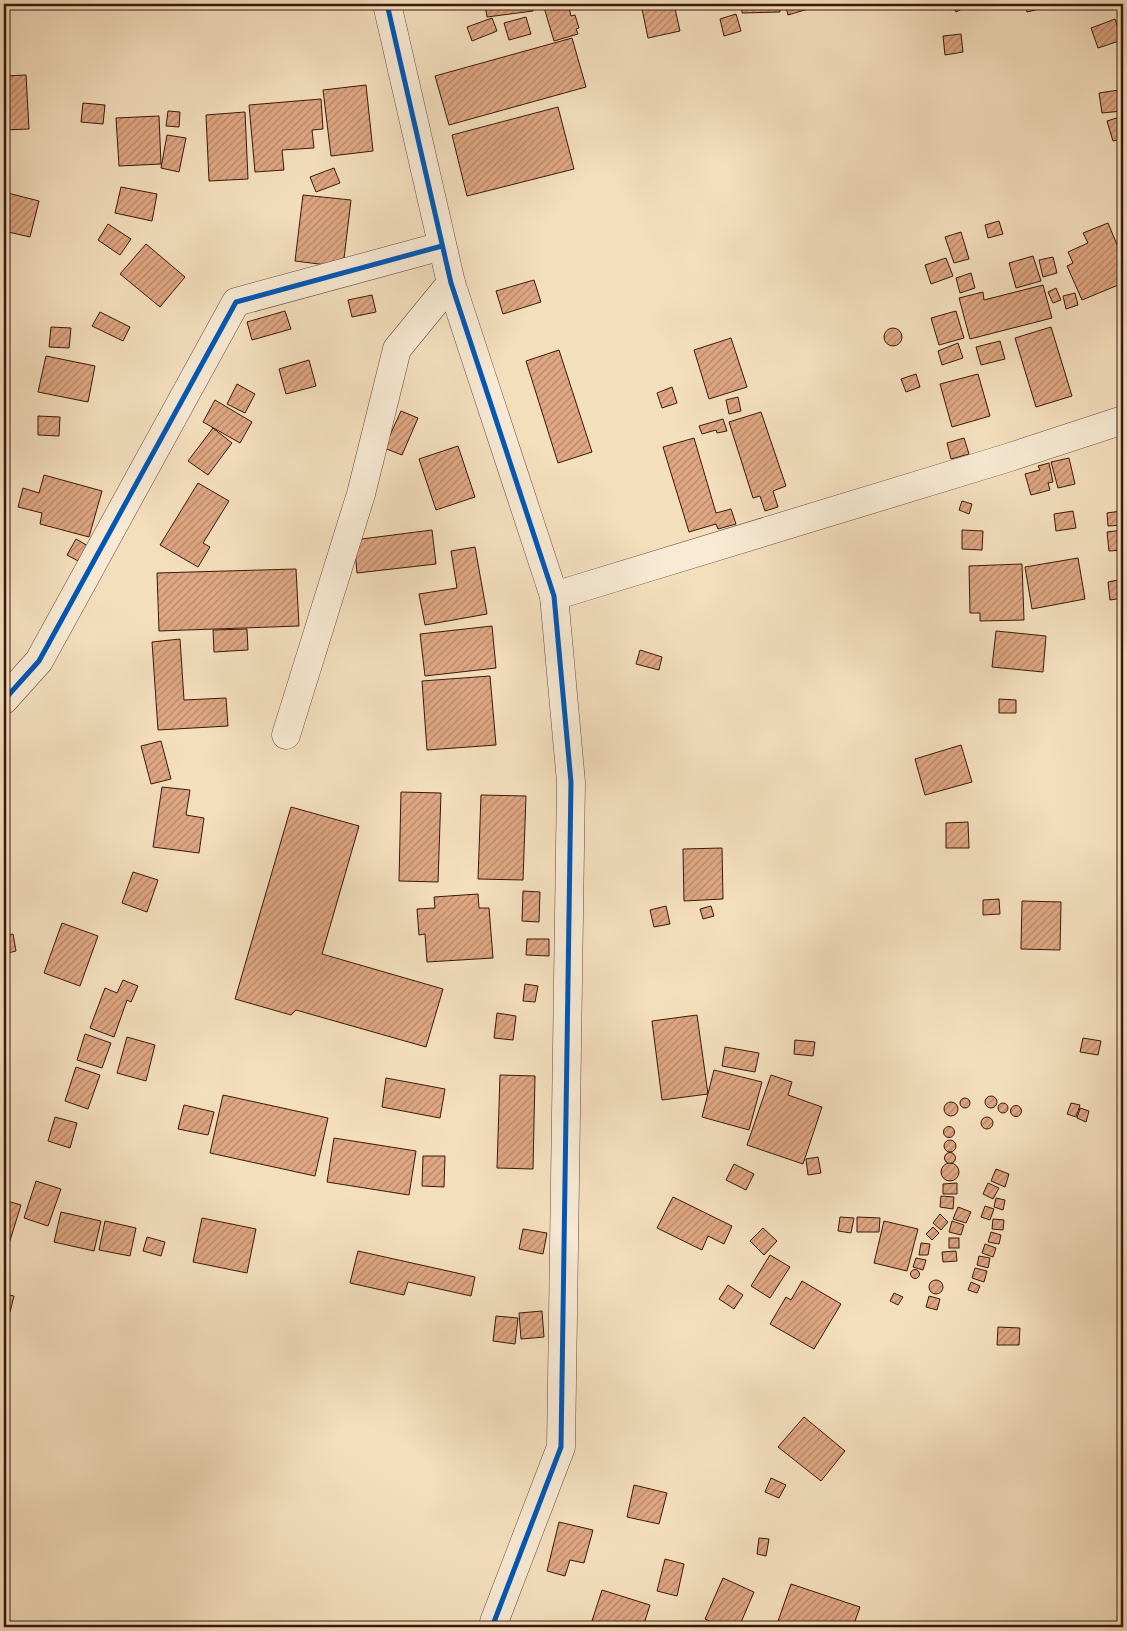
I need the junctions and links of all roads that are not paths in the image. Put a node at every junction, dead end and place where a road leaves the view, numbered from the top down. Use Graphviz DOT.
graph roads {
  1 [pos="387,4"];
  2 [pos="442,246"];
  3 [pos="451,283"];
  4 [pos="1123,420"];
  5 [pos="554,596"];
  6 [pos="4,700"];
  7 [pos="286,735"];
  8 [pos="494,1627"];
  1 -- 2 [label="street"];
  2 -- 3 [label="street"];
  2 -- 6 [label="street"];
  3 -- 5 [label="street"];
  3 -- 7 [label="street"];
  4 -- 5 [label="street"];
  5 -- 8 [label="street"];
}
